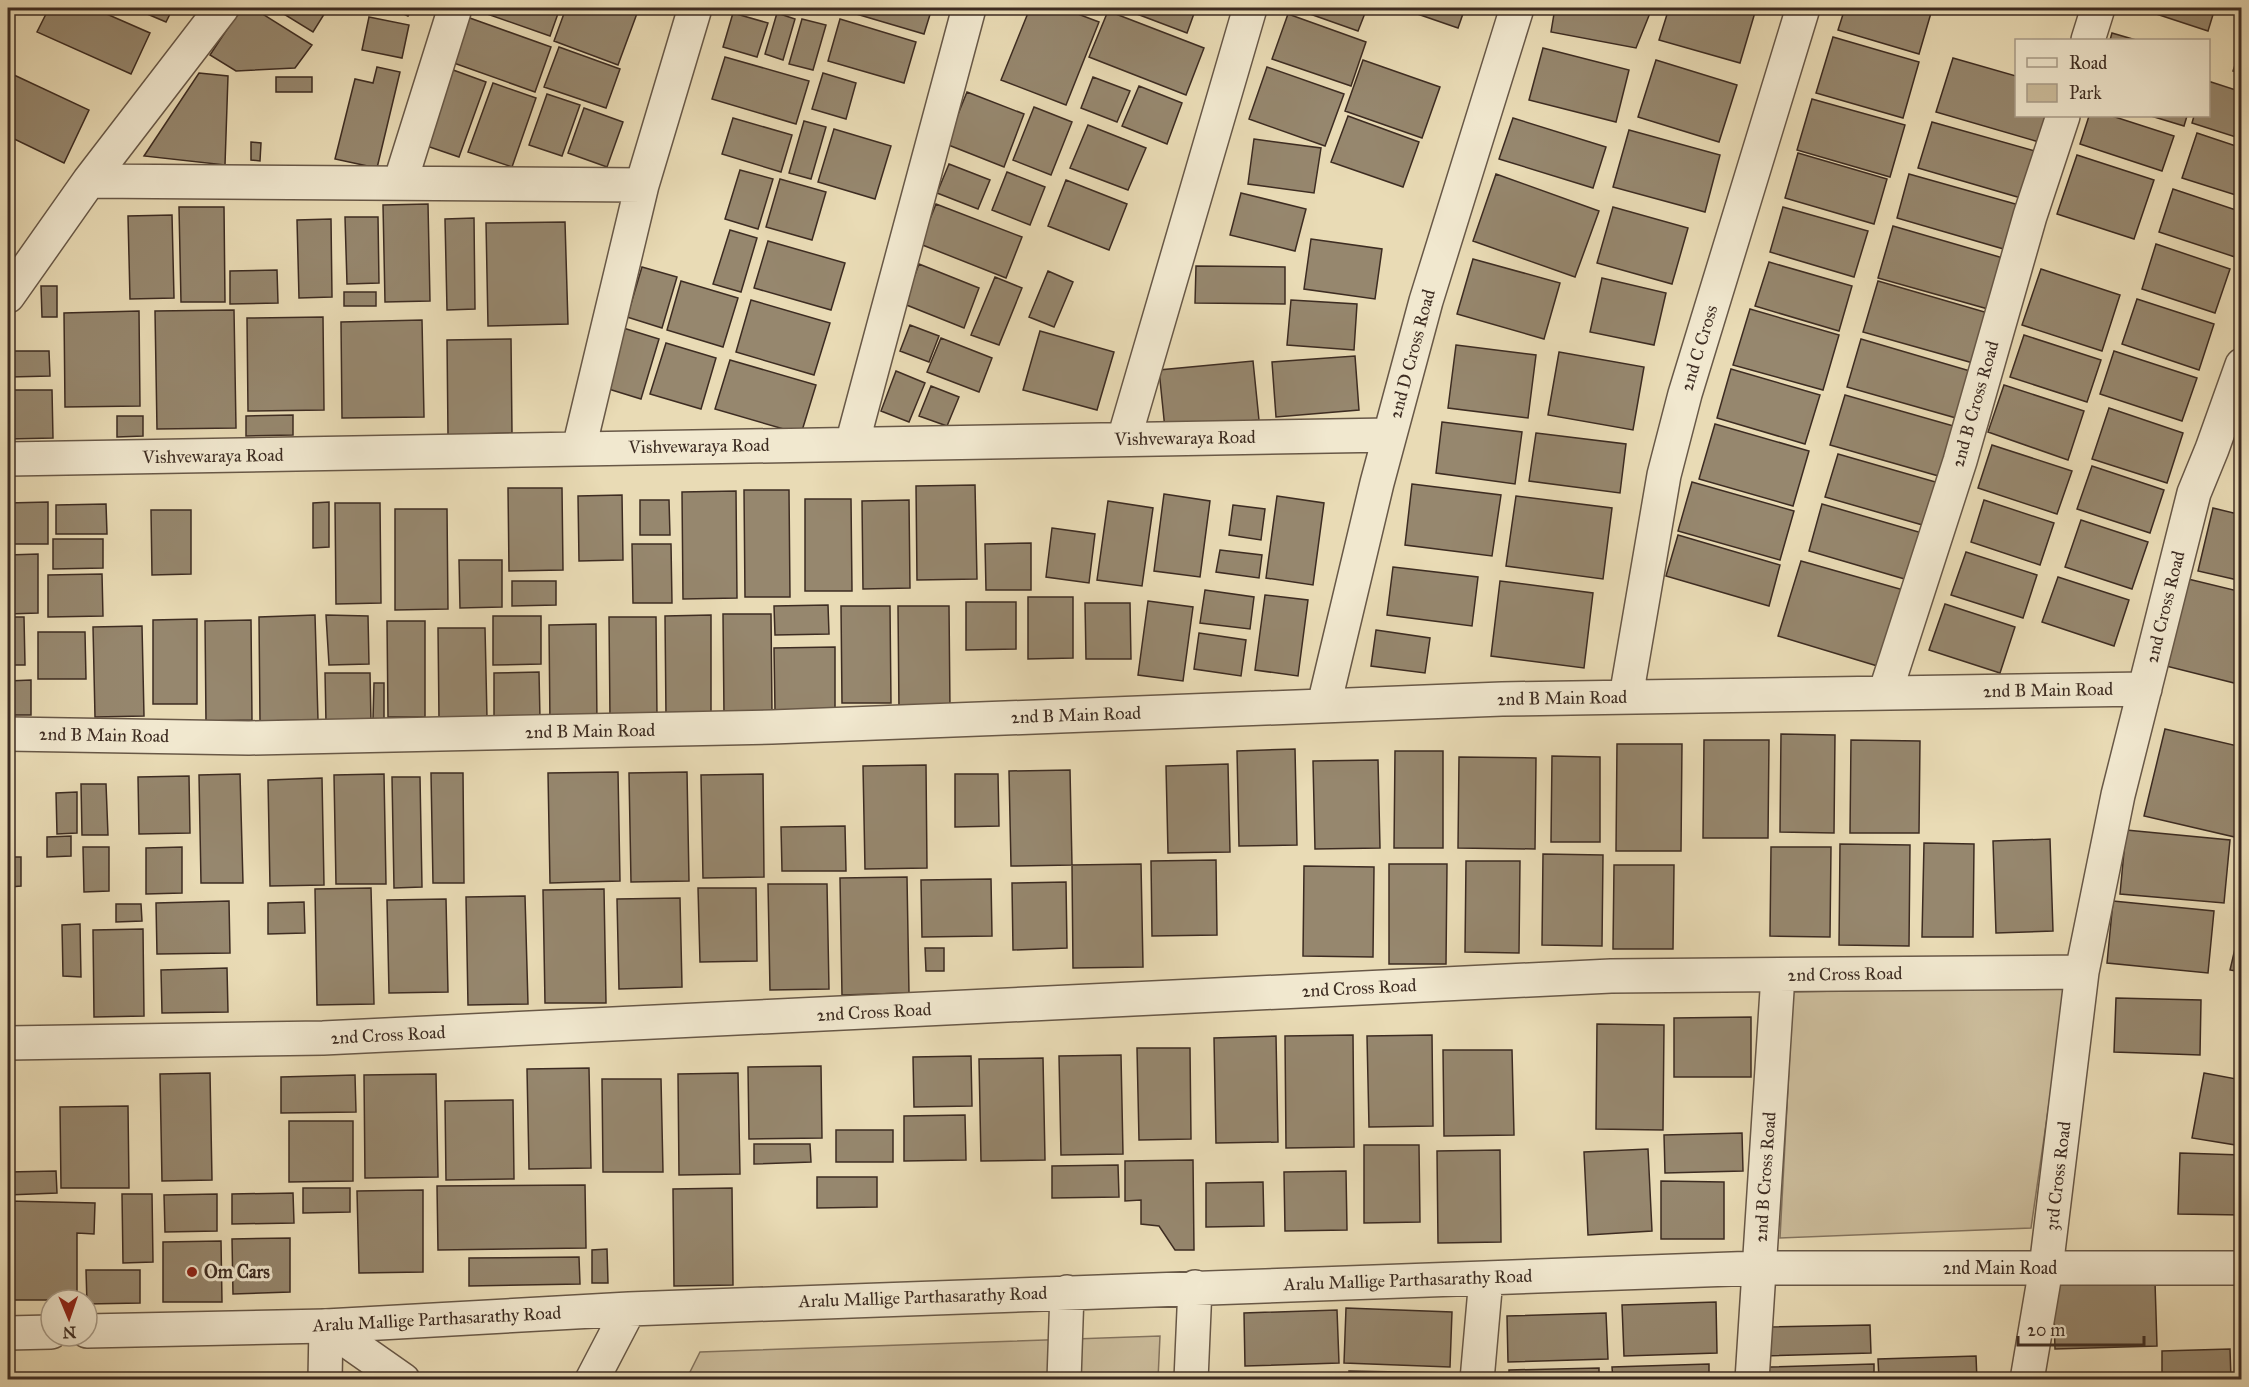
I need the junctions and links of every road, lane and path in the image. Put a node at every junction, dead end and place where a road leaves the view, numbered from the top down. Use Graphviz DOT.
graph roads {
  1 [pos="222,8"];
  2 [pos="455,8"];
  3 [pos="695,8"];
  4 [pos="969,8"];
  5 [pos="1250,8"];
  6 [pos="1517,8"];
  7 [pos="1803,8"];
  8 [pos="2098,8"];
  9 [pos="2088,39"];
  10 [pos="2063,117"];
  11 [pos="89,181"];
  12 [pos="400,183"];
  13 [pos="642,185"];
  14 [pos="8,296"];
  15 [pos="2241,364"];
  16 [pos="1390,435"];
  17 [pos="1124,439"];
  18 [pos="852,444"];
  19 [pos="579,448"];
  20 [pos="8,459"];
  21 [pos="2145,689"];
  22 [pos="1885,693"];
  23 [pos="1626,697"];
  24 [pos="1324,705"];
  25 [pos="8,734"];
  26 [pos="2082,972"];
  27 [pos="1778,975"];
  28 [pos="8,1043"];
  29 [pos="1759,1268"];
  30 [pos="2046,1268"];
  31 [pos="2241,1268"];
  32 [pos="1486,1278"];
  33 [pos="1195,1287"];
  34 [pos="1067,1292"];
  35 [pos="629,1309"];
  36 [pos="326,1326"];
  37 [pos="39,1332"];
  38 [pos="99,1332"];
  39 [pos="8,1333"];
  40 [pos="325,1380"];
  41 [pos="403,1380"];
  42 [pos="592,1380"];
  43 [pos="1064,1380"];
  44 [pos="1191,1380"];
  45 [pos="1477,1380"];
  46 [pos="1752,1380"];
  47 [pos="2027,1380"];
  1 -- 11 [label="street"];
  2 -- 12 [label="street"];
  3 -- 13 [label="street"];
  4 -- 18 [label="street"];
  5 -- 17 [label="street"];
  6 -- 16 [label="street, 2nd D Cross Road"];
  7 -- 23 [label="street, 2nd C Cross"];
  8 -- 9 [label="street"];
  10 -- 22 [label="street, 2nd B Cross Road"];
  11 -- 12 [label="street"];
  11 -- 14 [label="street"];
  12 -- 13 [label="street"];
  13 -- 19 [label="street"];
  15 -- 21 [label="street, 2nd Cross Road"];
  16 -- 17 [label="street, Vishvewaraya Road"];
  16 -- 24 [label="street, 2nd D Cross Road"];
  17 -- 18 [label="street, Vishvewaraya Road"];
  18 -- 19 [label="street, Vishvewaraya Road"];
  19 -- 20 [label="street, Vishvewaraya Road"];
  21 -- 22 [label="street, 2nd B Main Road"];
  21 -- 26 [label="street, 2nd Cross Road"];
  22 -- 23 [label="street, 2nd B Main Road"];
  23 -- 24 [label="street, 2nd B Main Road"];
  24 -- 25 [label="street, 2nd B Main Road"];
  26 -- 27 [label="street, 2nd Cross Road"];
  26 -- 30 [label="street, 3rd Cross Road"];
  27 -- 28 [label="street, 2nd Cross Road"];
  27 -- 29 [label="street, 2nd B Cross Road"];
  29 -- 30 [label="street, 2nd Main Road"];
  29 -- 32 [label="street, Aralu Mallige Parthasarathy Road"];
  29 -- 46 [label="street, 2nd B Cross Road"];
  30 -- 31 [label="street, 2nd Main Road"];
  30 -- 47 [label="street, 3rd Cross Road"];
  32 -- 33 [label="street, Aralu Mallige Parthasarathy Road"];
  32 -- 45 [label="street"];
  33 -- 34 [label="street, Aralu Mallige Parthasarathy Road"];
  33 -- 44 [label="street"];
  34 -- 35 [label="street, Aralu Mallige Parthasarathy Road"];
  34 -- 43 [label="street"];
  35 -- 36 [label="street, Aralu Mallige Parthasarathy Road"];
  35 -- 42 [label="street"];
  36 -- 38 [label="street, Aralu Mallige Parthasarathy Road"];
  36 -- 40 [label="street"];
  36 -- 41 [label="street"];
  37 -- 39 [label="street"];
}
